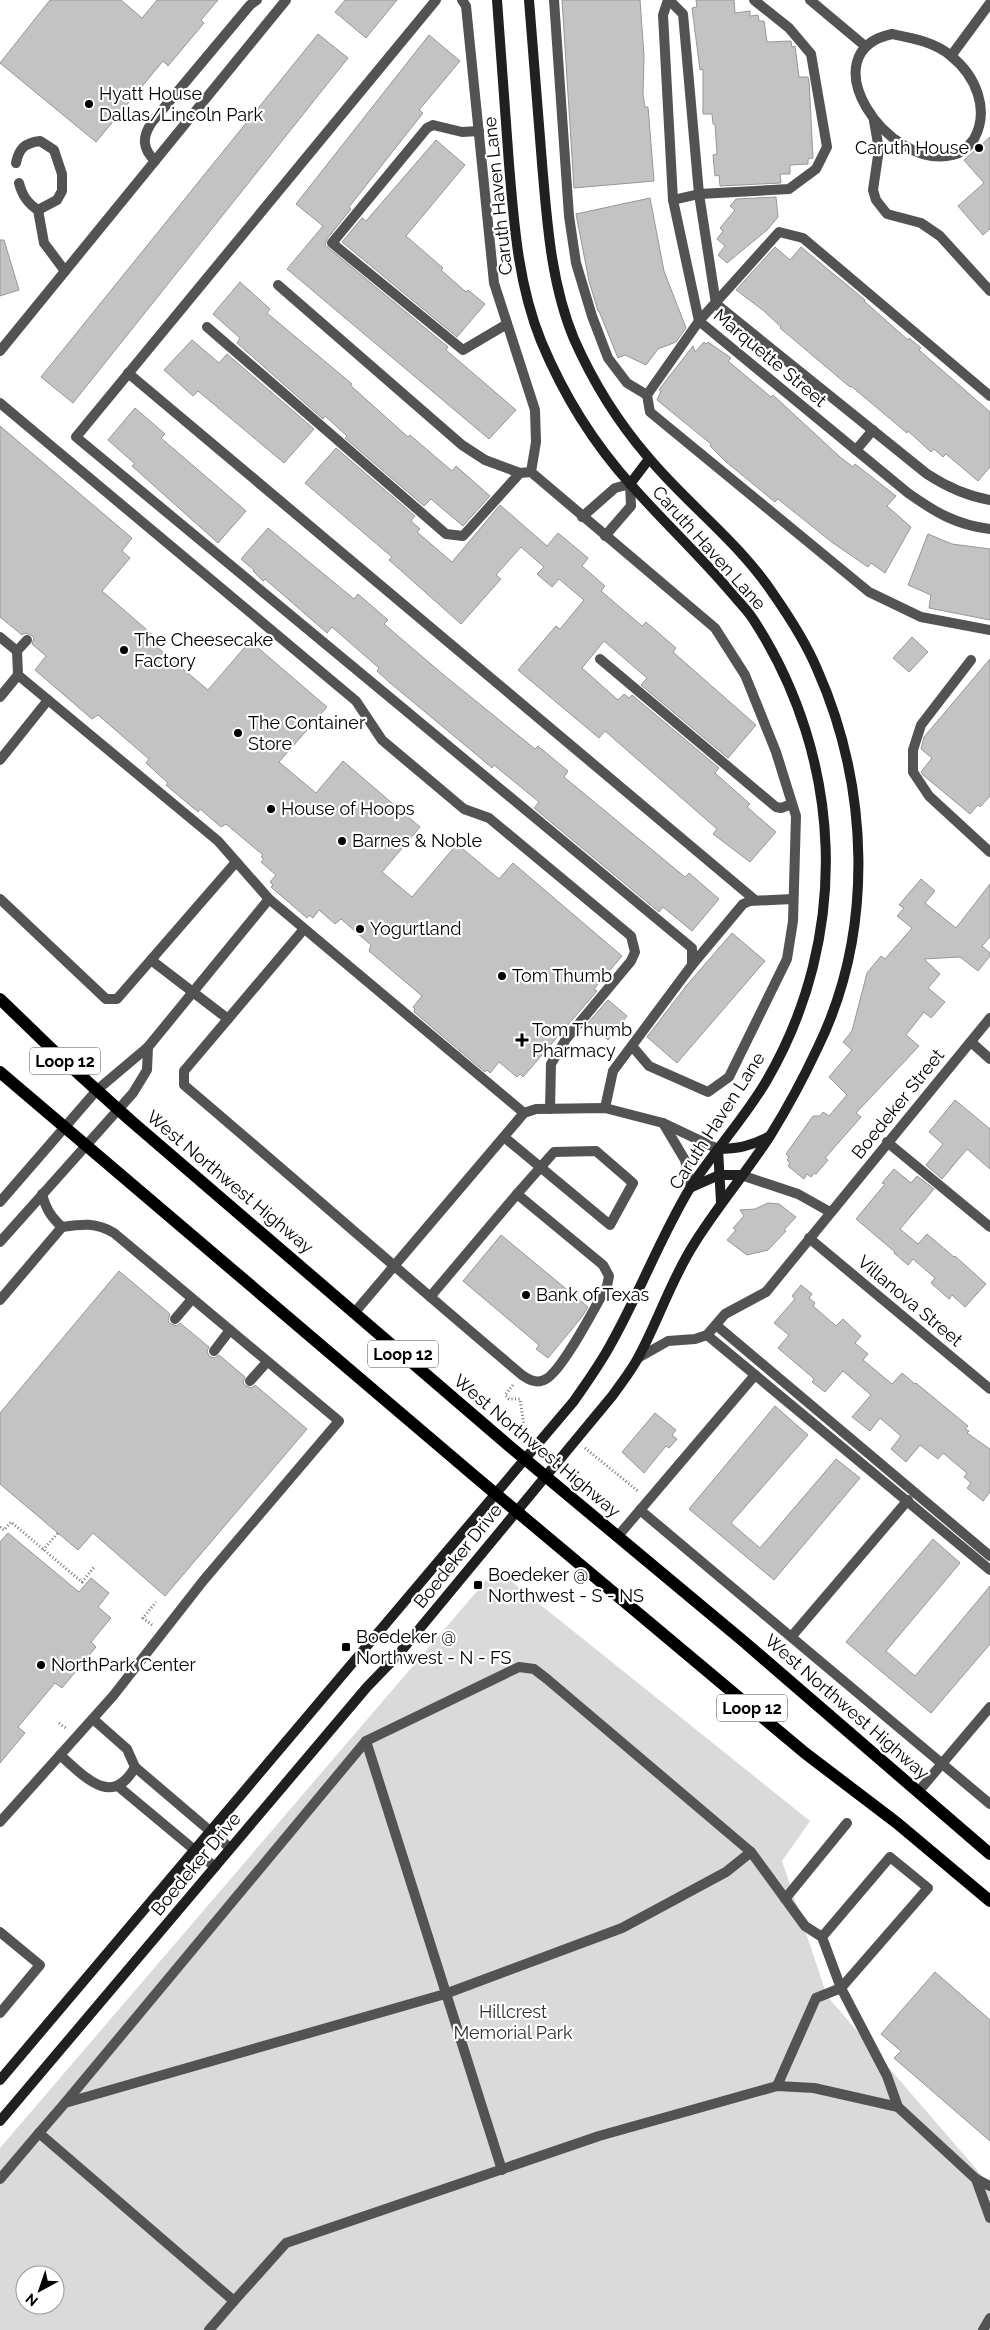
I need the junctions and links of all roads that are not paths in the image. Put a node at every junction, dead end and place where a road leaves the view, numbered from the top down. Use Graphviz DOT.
graph roads {
  1 [pos="257,0"];
  2 [pos="436,0"];
  3 [pos="462,0"];
  4 [pos="497,0"];
  5 [pos="529,0"];
  6 [pos="554,0"];
  7 [pos="668,0"];
  8 [pos="754,0"];
  9 [pos="810,0"];
  10 [pos="283,1"];
  11 [pos="990,3"];
  12 [pos="865,46"];
  13 [pos="951,56"];
  14 [pos="874,120"];
  15 [pos="478,131"];
  16 [pos="155,161"];
  17 [pos="16,163"];
  18 [pos="19,183"];
  19 [pos="699,194"];
  20 [pos="673,200"];
  21 [pos="38,210"];
  22 [pos="65,271"];
  23 [pos="278,285"];
  24 [pos="990,291"];
  25 [pos="716,304"];
  26 [pos="699,321"];
  27 [pos="507,324"];
  28 [pos="208,328"];
  29 [pos="0,351"];
  30 [pos="128,373"];
  31 [pos="647,395"];
  32 [pos="990,396"];
  33 [pos="0,403"];
  34 [pos="873,430"];
  35 [pos="856,450"];
  36 [pos="649,459"];
  37 [pos="531,472"];
  38 [pos="520,473"];
  39 [pos="630,484"];
  40 [pos="990,500"];
  41 [pos="582,517"];
  42 [pos="990,529"];
  43 [pos="605,536"];
  44 [pos="990,630"];
  45 [pos="0,637"];
  46 [pos="27,640"];
  47 [pos="17,651"];
  48 [pos="600,659"];
  49 [pos="971,660"];
  50 [pos="18,675"];
  51 [pos="0,697"];
  52 [pos="48,700"];
  53 [pos="0,760"];
  54 [pos="792,804"];
  55 [pos="990,852"];
  56 [pos="236,862"];
  57 [pos="0,899"];
  58 [pos="792,899"];
  59 [pos="269,900"];
  60 [pos="755,900"];
  61 [pos="304,929"];
  62 [pos="151,960"];
  63 [pos="692,965"];
  64 [pos="192,992"];
  65 [pos="0,998"];
  66 [pos="990,1018"];
  67 [pos="228,1019"];
  68 [pos="971,1042"];
  69 [pos="148,1046"];
  70 [pos="632,1046"];
  71 [pos="990,1058"];
  72 [pos="0,1072"];
  73 [pos="97,1090"];
  74 [pos="606,1108"];
  75 [pos="118,1109"];
  76 [pos="550,1109"];
  77 [pos="524,1113"];
  78 [pos="663,1123"];
  79 [pos="64,1126"];
  80 [pos="504,1137"];
  81 [pos="769,1137"];
  82 [pos="887,1142"];
  83 [pos="86,1144"];
  84 [pos="718,1149"];
  85 [pos="540,1166"];
  86 [pos="719,1174"];
  87 [pos="742,1175"];
  88 [pos="691,1187"];
  89 [pos="42,1194"];
  90 [pos="517,1194"];
  91 [pos="0,1202"];
  92 [pos="721,1202"];
  93 [pos="830,1212"];
  94 [pos="62,1227"];
  95 [pos="990,1228"];
  96 [pos="809,1238"];
  97 [pos="0,1242"];
  98 [pos="394,1267"];
  99 [pos="430,1297"];
  100 [pos="192,1299"];
  101 [pos="0,1300"];
  102 [pos="355,1312"];
  103 [pos="175,1319"];
  104 [pos="716,1325"];
  105 [pos="230,1330"];
  106 [pos="707,1334"];
  107 [pos="214,1350"];
  108 [pos="638,1358"];
  109 [pos="267,1362"];
  110 [pos="755,1375"];
  111 [pos="250,1381"];
  112 [pos="990,1389"];
  113 [pos="525,1459"];
  114 [pos="545,1477"];
  115 [pos="496,1493"];
  116 [pos="908,1500"];
  117 [pos="640,1510"];
  118 [pos="516,1511"];
  119 [pos="618,1536"];
  120 [pos="990,1556"];
  121 [pos="990,1570"];
  122 [pos="792,1636"];
  123 [pos="990,1707"];
  124 [pos="93,1719"];
  125 [pos="366,1741"];
  126 [pos="60,1755"];
  127 [pos="942,1764"];
  128 [pos="134,1767"];
  129 [pos="119,1787"];
  130 [pos="918,1792"];
  131 [pos="990,1804"];
  132 [pos="0,1822"];
  133 [pos="847,1823"];
  134 [pos="210,1831"];
  135 [pos="230,1848"];
  136 [pos="194,1850"];
  137 [pos="751,1852"];
  138 [pos="990,1854"];
  139 [pos="215,1867"];
  140 [pos="785,1899"];
  141 [pos="990,1901"];
  142 [pos="0,1932"];
  143 [pos="822,1937"];
  144 [pos="841,1988"];
  145 [pos="445,1994"];
  146 [pos="0,2013"];
  147 [pos="0,2080"];
  148 [pos="777,2086"];
  149 [pos="66,2102"];
  150 [pos="898,2107"];
  151 [pos="0,2121"];
  152 [pos="39,2133"];
  153 [pos="502,2170"];
  154 [pos="0,2179"];
  155 [pos="976,2179"];
  156 [pos="990,2186"];
  157 [pos="990,2218"];
  158 [pos="234,2301"];
  159 [pos="990,2318"];
  160 [pos="209,2330"];
  161 [pos="983,2330"];
  1 -- 16 [label="street"];
  2 -- 30 [label="street"];
  3 -- 15 [label="street"];
  4 -- 39 [label="main road, Caruth Haven Lane"];
  5 -- 36 [label="main road, Caruth Haven Lane"];
  6 -- 31 [label="street"];
  7 -- 19 [label="street, Marquette Street"];
  7 -- 20 [label="street, Marquette Street"];
  8 -- 19 [label="street"];
  9 -- 12 [label="street"];
  10 -- 16 [label="street"];
  11 -- 13 [label="street"];
  12 -- 13 [label="street"];
  12 -- 14 [label="street"];
  13 -- 14 [label="street"];
  14 -- 24 [label="street"];
  15 -- 27 [label="street"];
  15 -- 27 [label="street"];
  16 -- 22 [label="street"];
  17 -- 21 [label="street"];
  18 -- 21 [label="street"];
  19 -- 20 [label="street"];
  19 -- 25 [label="street, Marquette Street"];
  20 -- 26 [label="street, Marquette Street"];
  21 -- 22 [label="street"];
  22 -- 29 [label="street"];
  23 -- 38 [label="street"];
  25 -- 26 [label="street"];
  25 -- 32 [label="street"];
  25 -- 34 [label="street, Marquette Street"];
  26 -- 31 [label="street"];
  26 -- 35 [label="street, Marquette Street"];
  27 -- 37 [label="street"];
  28 -- 38 [label="street"];
  30 -- 60 [label="street"];
  30 -- 63 [label="street"];
  31 -- 44 [label="street"];
  33 -- 76 [label="street"];
  34 -- 35 [label="street"];
  34 -- 40 [label="street, Marquette Street"];
  35 -- 42 [label="street, Marquette Street"];
  36 -- 39 [label="main road"];
  36 -- 81 [label="main road, Caruth Haven Lane"];
  37 -- 38 [label="street"];
  37 -- 41 [label="street"];
  39 -- 41 [label="street"];
  39 -- 43 [label="street"];
  39 -- 84 [label="main road, Caruth Haven Lane"];
  41 -- 43 [label="street"];
  43 -- 54 [label="street"];
  45 -- 47 [label="street"];
  46 -- 47 [label="street"];
  47 -- 50 [label="street"];
  48 -- 54 [label="street"];
  49 -- 55 [label="street"];
  50 -- 51 [label="street"];
  50 -- 52 [label="street"];
  52 -- 53 [label="street"];
  52 -- 56 [label="street"];
  54 -- 58 [label="street"];
  56 -- 59 [label="street"];
  56 -- 62 [label="street"];
  57 -- 62 [label="street"];
  58 -- 60 [label="street"];
  58 -- 70 [label="street"];
  59 -- 61 [label="street"];
  59 -- 64 [label="street"];
  60 -- 63 [label="street"];
  61 -- 67 [label="street"];
  61 -- 77 [label="street"];
  62 -- 64 [label="street"];
  63 -- 70 [label="street"];
  64 -- 67 [label="street"];
  64 -- 69 [label="street"];
  65 -- 73 [label="main road, West Northwest Highway / Loop 12"];
  66 -- 68 [label="street, Boedeker Street"];
  67 -- 98 [label="street"];
  68 -- 71 [label="street"];
  68 -- 82 [label="street, Boedeker Street"];
  69 -- 73 [label="street"];
  69 -- 75 [label="street"];
  70 -- 74 [label="street"];
  72 -- 79 [label="main road, Loop 12"];
  73 -- 75 [label="main road, West Northwest Highway / Loop 12"];
  73 -- 79 [label="street"];
  74 -- 76 [label="street"];
  74 -- 78 [label="street"];
  75 -- 83 [label="street"];
  75 -- 102 [label="main road, West Northwest Highway / Loop 12"];
  76 -- 77 [label="street"];
  77 -- 80 [label="street"];
  78 -- 84 [label="street"];
  78 -- 88 [label="street"];
  79 -- 83 [label="main road, Loop 12"];
  79 -- 91 [label="street"];
  80 -- 85 [label="street"];
  80 -- 98 [label="street"];
  81 -- 84 [label="main road"];
  81 -- 87 [label="main road, Caruth Haven Lane"];
  82 -- 93 [label="street, Boedeker Street"];
  82 -- 95 [label="street"];
  83 -- 89 [label="street"];
  83 -- 115 [label="main road, Loop 12"];
  84 -- 86 [label="main road"];
  84 -- 88 [label="main road, Caruth Haven Lane"];
  85 -- 85 [label="street"];
  85 -- 90 [label="street"];
  86 -- 87 [label="main road"];
  86 -- 88 [label="main road"];
  86 -- 92 [label="main road"];
  87 -- 92 [label="main road, Caruth Haven Lane"];
  87 -- 93 [label="street"];
  88 -- 113 [label="main road, Caruth Haven Lane"];
  89 -- 94 [label="street"];
  89 -- 97 [label="street"];
  90 -- 99 [label="street"];
  90 -- 99 [label="street"];
  92 -- 108 [label="main road, Caruth Haven Lane"];
  93 -- 96 [label="street"];
  94 -- 100 [label="street"];
  94 -- 101 [label="street"];
  96 -- 104 [label="street"];
  96 -- 112 [label="street, Villanova Street"];
  98 -- 99 [label="street"];
  98 -- 102 [label="street"];
  100 -- 103 [label="street"];
  100 -- 105 [label="street"];
  102 -- 113 [label="main road, West Northwest Highway / Loop 12"];
  104 -- 106 [label="street"];
  104 -- 120 [label="street"];
  105 -- 107 [label="street"];
  105 -- 109 [label="street"];
  106 -- 108 [label="street, Boedeker Drive"];
  106 -- 110 [label="street"];
  108 -- 114 [label="main road, Boedeker Drive"];
  109 -- 111 [label="street"];
  109 -- 124 [label="street"];
  110 -- 116 [label="street"];
  110 -- 117 [label="street"];
  113 -- 114 [label="main road, West Northwest Highway / Loop 12"];
  113 -- 115 [label="main road, Caruth Haven Lane"];
  114 -- 118 [label="main road, Boedeker Drive"];
  114 -- 119 [label="main road, West Northwest Highway / Loop 12"];
  115 -- 118 [label="main road, Loop 12"];
  115 -- 134 [label="main road, Boedeker Drive"];
  116 -- 121 [label="street"];
  116 -- 122 [label="street"];
  117 -- 119 [label="street"];
  117 -- 122 [label="street"];
  118 -- 135 [label="main road, Boedeker Drive"];
  118 -- 141 [label="main road, Loop 12"];
  119 -- 130 [label="main road, West Northwest Highway / Loop 12"];
  122 -- 127 [label="street"];
  123 -- 127 [label="street"];
  124 -- 126 [label="street"];
  124 -- 128 [label="street"];
  125 -- 137 [label="street"];
  125 -- 145 [label="street"];
  125 -- 149 [label="street"];
  126 -- 129 [label="street"];
  126 -- 132 [label="street"];
  127 -- 130 [label="street"];
  127 -- 131 [label="street"];
  128 -- 129 [label="street"];
  128 -- 134 [label="street"];
  129 -- 136 [label="street"];
  130 -- 138 [label="main road, West Northwest Highway / Loop 12"];
  133 -- 140 [label="street"];
  134 -- 135 [label="street"];
  134 -- 136 [label="main road, Boedeker Drive"];
  135 -- 139 [label="main road, Boedeker Drive"];
  136 -- 139 [label="street"];
  136 -- 147 [label="main road, Boedeker Drive"];
  137 -- 140 [label="street"];
  137 -- 145 [label="street"];
  139 -- 151 [label="main road, Boedeker Drive"];
  140 -- 143 [label="street"];
  142 -- 146 [label="street"];
  143 -- 144 [label="street"];
  143 -- 144 [label="street"];
  144 -- 148 [label="street"];
  144 -- 150 [label="street"];
  145 -- 149 [label="street"];
  145 -- 153 [label="street"];
  148 -- 150 [label="street"];
  148 -- 153 [label="street"];
  149 -- 152 [label="street"];
  150 -- 155 [label="street"];
  152 -- 154 [label="street"];
  152 -- 158 [label="street"];
  153 -- 158 [label="street"];
  155 -- 156 [label="street"];
  155 -- 157 [label="street"];
  158 -- 160 [label="street"];
  159 -- 161 [label="street"];
}
